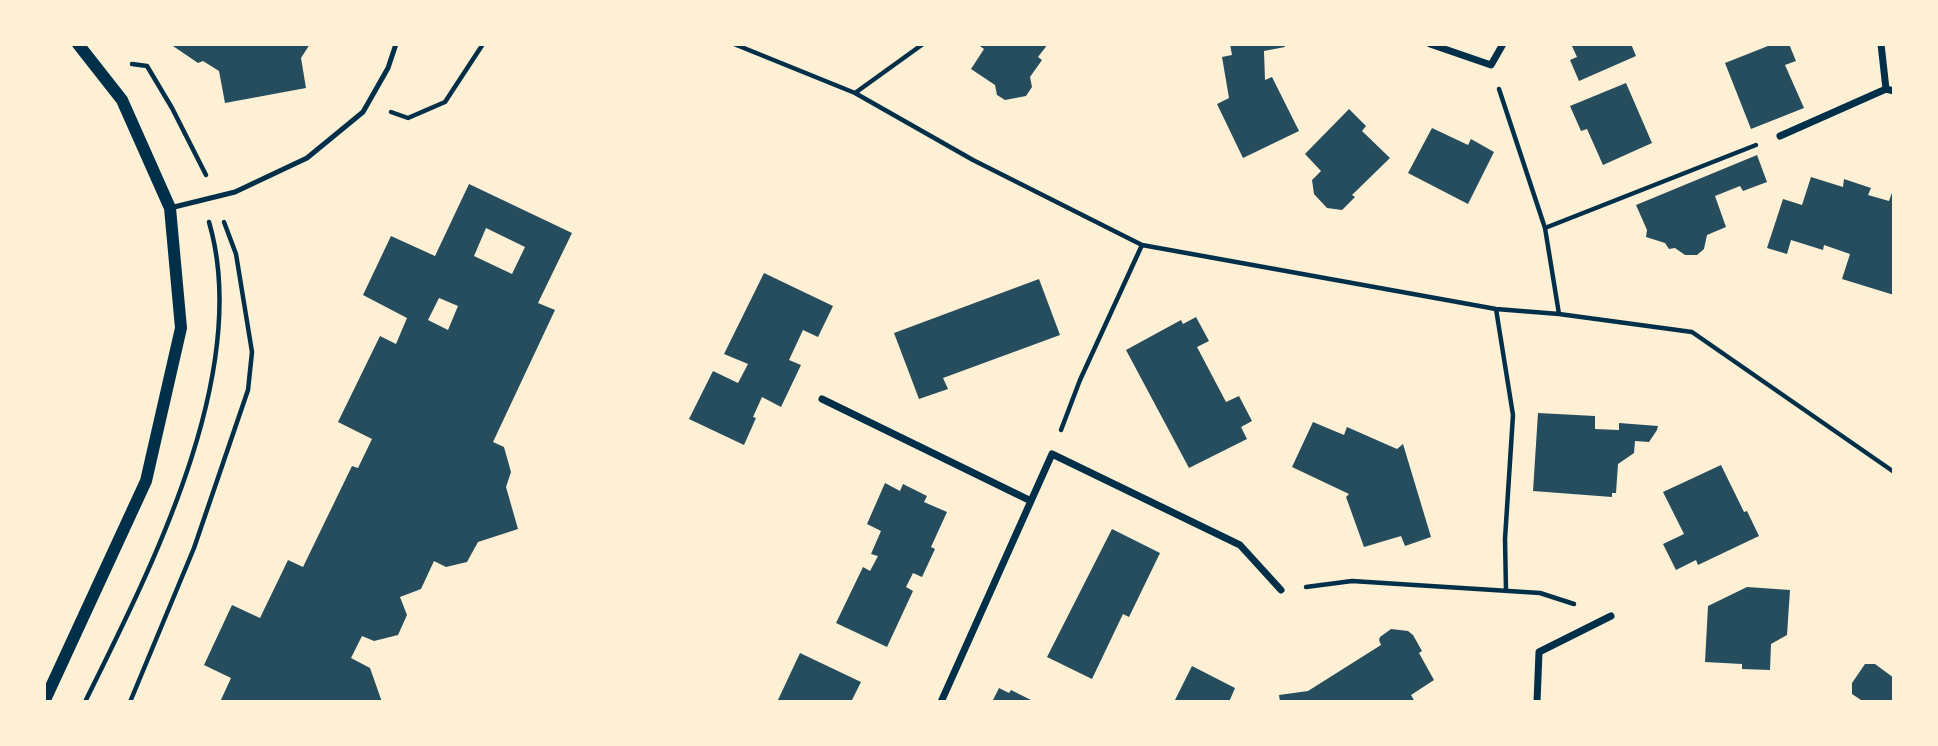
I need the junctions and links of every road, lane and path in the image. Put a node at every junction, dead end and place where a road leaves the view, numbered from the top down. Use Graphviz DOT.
graph roads {
  1 [pos="78,44"];
  2 [pos="396,44"];
  3 [pos="483,44"];
  4 [pos="734,44"];
  5 [pos="923,44"];
  6 [pos="1430,44"];
  7 [pos="1503,44"];
  8 [pos="1881,44"];
  9 [pos="1491,65"];
  10 [pos="1890,90"];
  11 [pos="855,93"];
  12 [pos="367,105"];
  13 [pos="1780,136"];
  14 [pos="170,208"];
  15 [pos="1545,228"];
  16 [pos="1142,245"];
  17 [pos="1496,309"];
  18 [pos="1559,314"];
  19 [pos="822,399"];
  20 [pos="1052,454"];
  21 [pos="1894,472"];
  22 [pos="1031,501"];
  23 [pos="1280,590"];
  24 [pos="1506,591"];
  25 [pos="1611,617"];
  26 [pos="44,702"];
  27 [pos="941,702"];
  28 [pos="1537,702"];
  1 -- 14 [label="street"];
  2 -- 12 [label="lane"];
  3 -- 12 [label="path"];
  4 -- 11 [label="path"];
  5 -- 11 [label="path"];
  6 -- 9 [label="street"];
  7 -- 9 [label="street"];
  8 -- 10 [label="street"];
  9 -- 15 [label="path"];
  10 -- 13 [label="street"];
  11 -- 16 [label="path"];
  12 -- 14 [label="lane"];
  13 -- 15 [label="path"];
  14 -- 26 [label="street"];
  15 -- 18 [label="path"];
  16 -- 17 [label="path"];
  16 -- 20 [label="path"];
  17 -- 18 [label="path"];
  17 -- 24 [label="path"];
  18 -- 21 [label="path"];
  19 -- 22 [label="street"];
  20 -- 22 [label="street"];
  20 -- 23 [label="street"];
  22 -- 27 [label="street"];
  23 -- 24 [label="path"];
  24 -- 25 [label="path"];
  25 -- 28 [label="street"];
}
